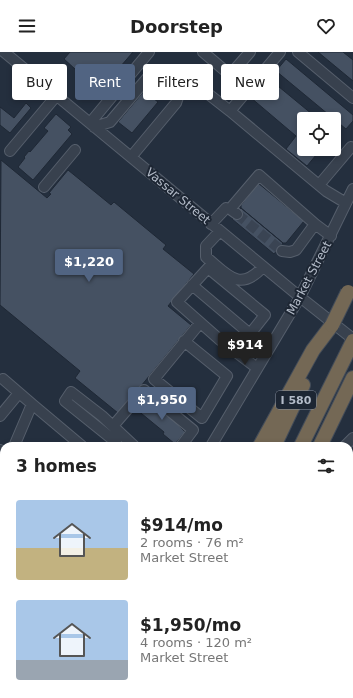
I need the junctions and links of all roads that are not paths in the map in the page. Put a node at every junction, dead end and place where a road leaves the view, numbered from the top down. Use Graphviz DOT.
graph roads {
  1 [pos="4,52"];
  2 [pos="148,52"];
  3 [pos="203,52"];
  4 [pos="250,52"];
  5 [pos="280,52"];
  6 [pos="298,52"];
  7 [pos="18,64"];
  8 [pos="213,98"];
  9 [pos="353,98"];
  10 [pos="54,100"];
  11 [pos="62,100"];
  12 [pos="230,111"];
  13 [pos="92,125"];
  14 [pos="351,148"];
  15 [pos="75,150"];
  16 [pos="10,151"];
  17 [pos="131,157"];
  18 [pos="319,185"];
  19 [pos="44,187"];
  20 [pos="353,189"];
  21 [pos="346,203"];
  22 [pos="211,224"];
  23 [pos="315,224"];
  24 [pos="220,231"];
  25 [pos="330,236"];
  26 [pos="282,250"];
  27 [pos="263,267"];
  28 [pos="192,285"];
  29 [pos="351,287"];
  30 [pos="300,298"];
  31 [pos="200,322"];
  32 [pos="353,340"];
  33 [pos="184,341"];
  34 [pos="316,352"];
  35 [pos="257,368"];
  36 [pos="353,379"];
  37 [pos="1,380"];
  38 [pos="19,393"];
  39 [pos="32,404"];
  40 [pos="0,416"];
  41 [pos="113,426"];
  42 [pos="16,442"];
  43 [pos="77,442"];
  44 [pos="113,442"];
  45 [pos="130,442"];
  46 [pos="184,442"];
  47 [pos="213,442"];
  48 [pos="262,442"];
  49 [pos="276,442"];
  50 [pos="303,442"];
  51 [pos="322,442"];
  1 -- 7 [label="street, Vassar Street"];
  2 -- 13 [label="street"];
  3 -- 4 [label="street"];
  5 -- 12 [label="street"];
  6 -- 9 [label="street"];
  8 -- 12 [label="street"];
  10 -- 16 [label="street"];
  11 -- 13 [label="street, Vassar Street"];
  12 -- 18 [label="street"];
  13 -- 17 [label="street, Vassar Street"];
  13 -- 17 [label="street"];
  14 -- 18 [label="street"];
  15 -- 19 [label="street"];
  17 -- 22 [label="street, Vassar Street"];
  18 -- 21 [label="street"];
  20 -- 21 [label="street, Market Street"];
  21 -- 25 [label="street, Market Street"];
  22 -- 23 [label="street"];
  22 -- 24 [label="street, Vassar Street"];
  23 -- 25 [label="street"];
  23 -- 26 [label="street"];
  24 -- 27 [label="street, Vassar Street"];
  24 -- 27 [label="street"];
  25 -- 30 [label="street, Market Street"];
  27 -- 30 [label="street, Vassar Street"];
  28 -- 28 [label="street"];
  28 -- 31 [label="street"];
  29 -- 34 [label="highway, bridge"];
  30 -- 32 [label="street, Vassar Street"];
  30 -- 35 [label="street, Market Street"];
  31 -- 33 [label="street"];
  31 -- 35 [label="street"];
  32 -- 50 [label="highway, I 580"];
  33 -- 33 [label="street"];
  34 -- 48 [label="highway"];
  34 -- 49 [label="highway, I 580"];
  35 -- 47 [label="street, Market Street"];
  36 -- 51 [label="highway"];
  37 -- 38 [label="street"];
  38 -- 39 [label="street"];
  38 -- 40 [label="street"];
  39 -- 42 [label="street"];
  39 -- 43 [label="street"];
  41 -- 44 [label="street"];
  41 -- 45 [label="street"];
  41 -- 46 [label="street"];
}
